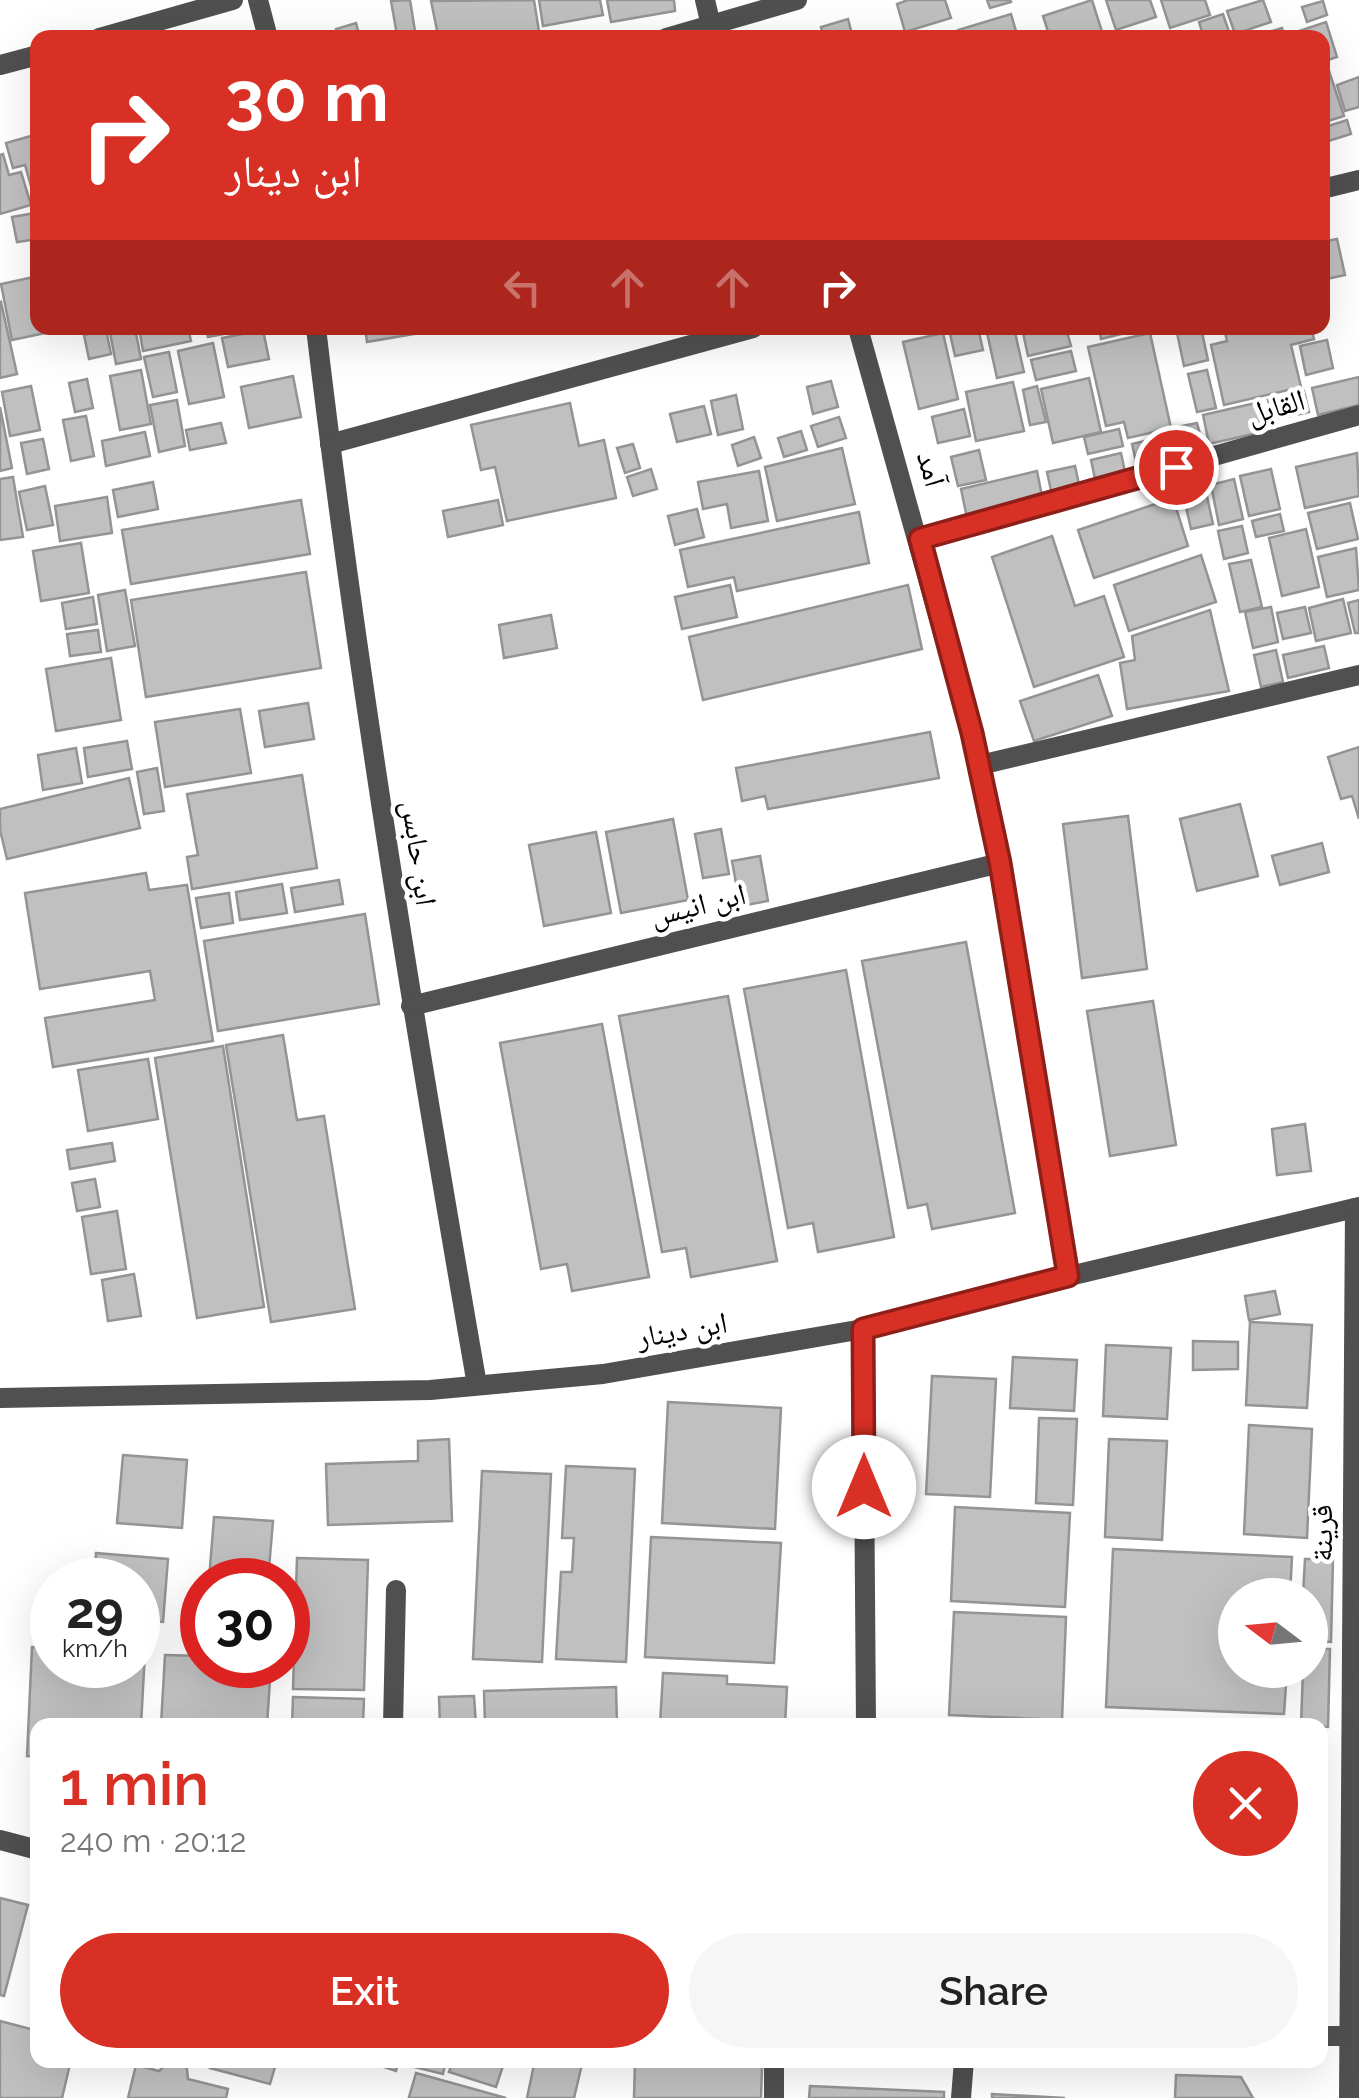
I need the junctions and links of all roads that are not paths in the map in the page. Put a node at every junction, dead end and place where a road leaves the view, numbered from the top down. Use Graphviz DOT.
graph roads {
  1 [pos="233,0"];
  2 [pos="258,0"];
  3 [pos="704,0"];
  4 [pos="796,0"];
  5 [pos="127,30"];
  6 [pos="266,30"];
  7 [pos="712,30"];
  8 [pos="715,30"];
  9 [pos="30,57"];
  10 [pos="0,65"];
  11 [pos="1359,180"];
  12 [pos="1330,187"];
  13 [pos="317,335"];
  14 [pos="727,335"];
  15 [pos="860,335"];
  16 [pos="1359,415"];
  17 [pos="330,444"];
  18 [pos="920,539"];
  19 [pos="1359,675"];
  20 [pos="980,764"];
  21 [pos="1000,863"];
  22 [pos="411,1006"];
  23 [pos="1357,1207"];
  24 [pos="1068,1276"];
  25 [pos="863,1329"];
  26 [pos="478,1386"];
  27 [pos="0,1398"];
  28 [pos="396,1590"];
  29 [pos="394,1718"];
  30 [pos="866,1718"];
  31 [pos="0,1840"];
  32 [pos="30,1848"];
  33 [pos="1328,2036"];
  34 [pos="1348,2036"];
  35 [pos="774,2068"];
  36 [pos="963,2068"];
  37 [pos="774,2098"];
  38 [pos="961,2098"];
  39 [pos="1349,2098"];
  1 -- 5 [label="street"];
  2 -- 6 [label="street"];
  3 -- 7 [label="street"];
  4 -- 8 [label="street"];
  9 -- 10 [label="street"];
  11 -- 12 [label="street"];
  13 -- 17 [label="street, ابن حابس"];
  14 -- 17 [label="street"];
  15 -- 18 [label="street, آمد"];
  16 -- 18 [label="street, القابل"];
  17 -- 22 [label="street, ابن حابس"];
  18 -- 20 [label="street, آمد"];
  19 -- 20 [label="street"];
  20 -- 21 [label="street, آمد"];
  21 -- 22 [label="street, ابن انيس"];
  21 -- 24 [label="street, آمد"];
  22 -- 26 [label="street, ابن حابس"];
  23 -- 24 [label="street, ابن دينار"];
  23 -- 34 [label="street, قرينة"];
  24 -- 25 [label="street, ابن دينار"];
  25 -- 26 [label="street, ابن دينار"];
  25 -- 30 [label="street"];
  26 -- 27 [label="street, ابن دينار"];
  28 -- 29 [label="street"];
  31 -- 32 [label="street"];
  33 -- 34 [label="street"];
  34 -- 39 [label="street, قرينة"];
  35 -- 37 [label="street"];
  36 -- 38 [label="street"];
}
